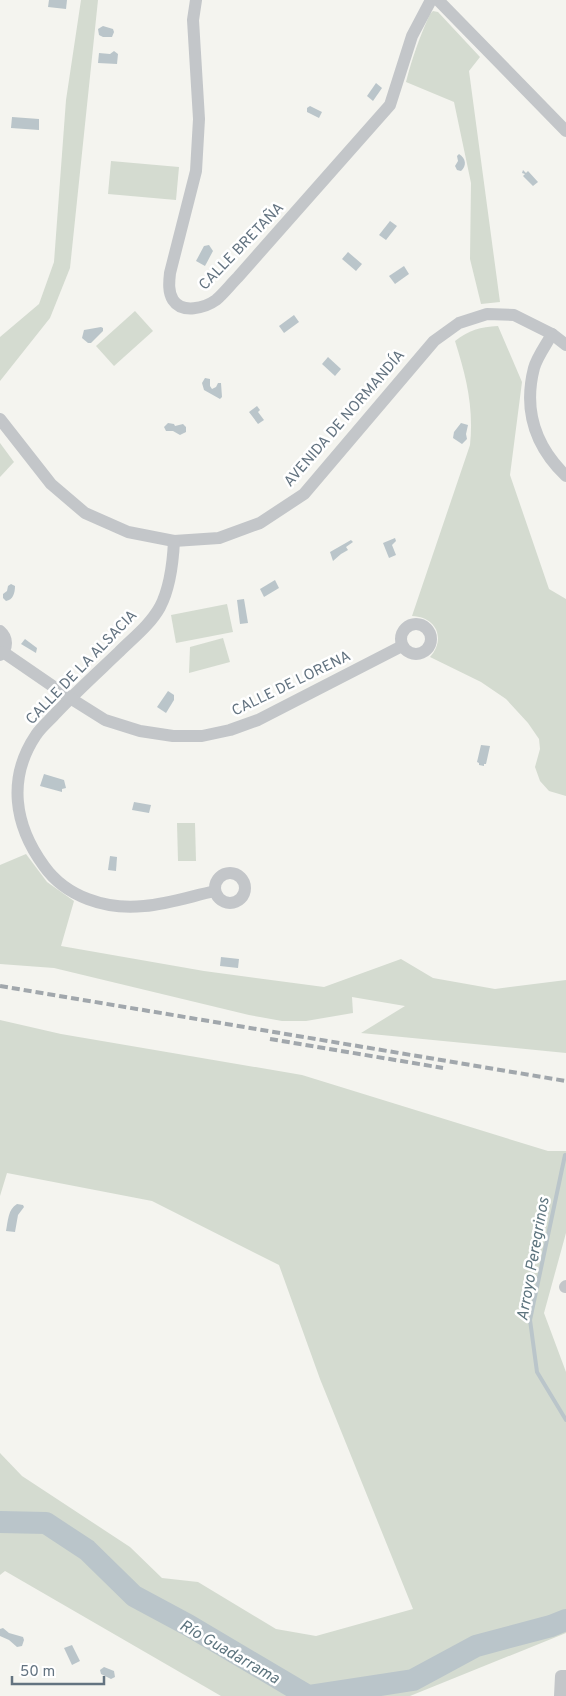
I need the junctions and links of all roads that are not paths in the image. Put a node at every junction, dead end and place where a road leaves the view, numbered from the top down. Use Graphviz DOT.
graph roads {
  1 [pos="196,0"];
  2 [pos="431,0"];
  3 [pos="438,0"];
  4 [pos="566,131"];
  5 [pos="552,334"];
  6 [pos="566,345"];
  7 [pos="0,419"];
  8 [pos="566,476"];
  9 [pos="174,541"];
  10 [pos="0,631"];
  11 [pos="402,646"];
  12 [pos="2,654"];
  13 [pos="70,698"];
  14 [pos="215,891"];
  15 [pos="566,1676"];
  16 [pos="560,1696"];
  1 -- 2 [label="street, CALLE BRETAÑA"];
  3 -- 4 [label="street"];
  5 -- 6 [label="street, AVENIDA DE NORMANDÍA"];
  5 -- 8 [label="street"];
  5 -- 9 [label="street, AVENIDA DE NORMANDÍA"];
  7 -- 9 [label="street, AVENIDA DE NORMANDÍA"];
  9 -- 13 [label="street, CALLE DE LA ALSACIA"];
  10 -- 12 [label="street, CALLE DE LORENA"];
  11 -- 13 [label="street, CALLE DE LORENA"];
  12 -- 13 [label="street, CALLE DE LORENA"];
  13 -- 14 [label="street, CALLE DE LA ALSACIA"];
  15 -- 16 [label="street"];
}
